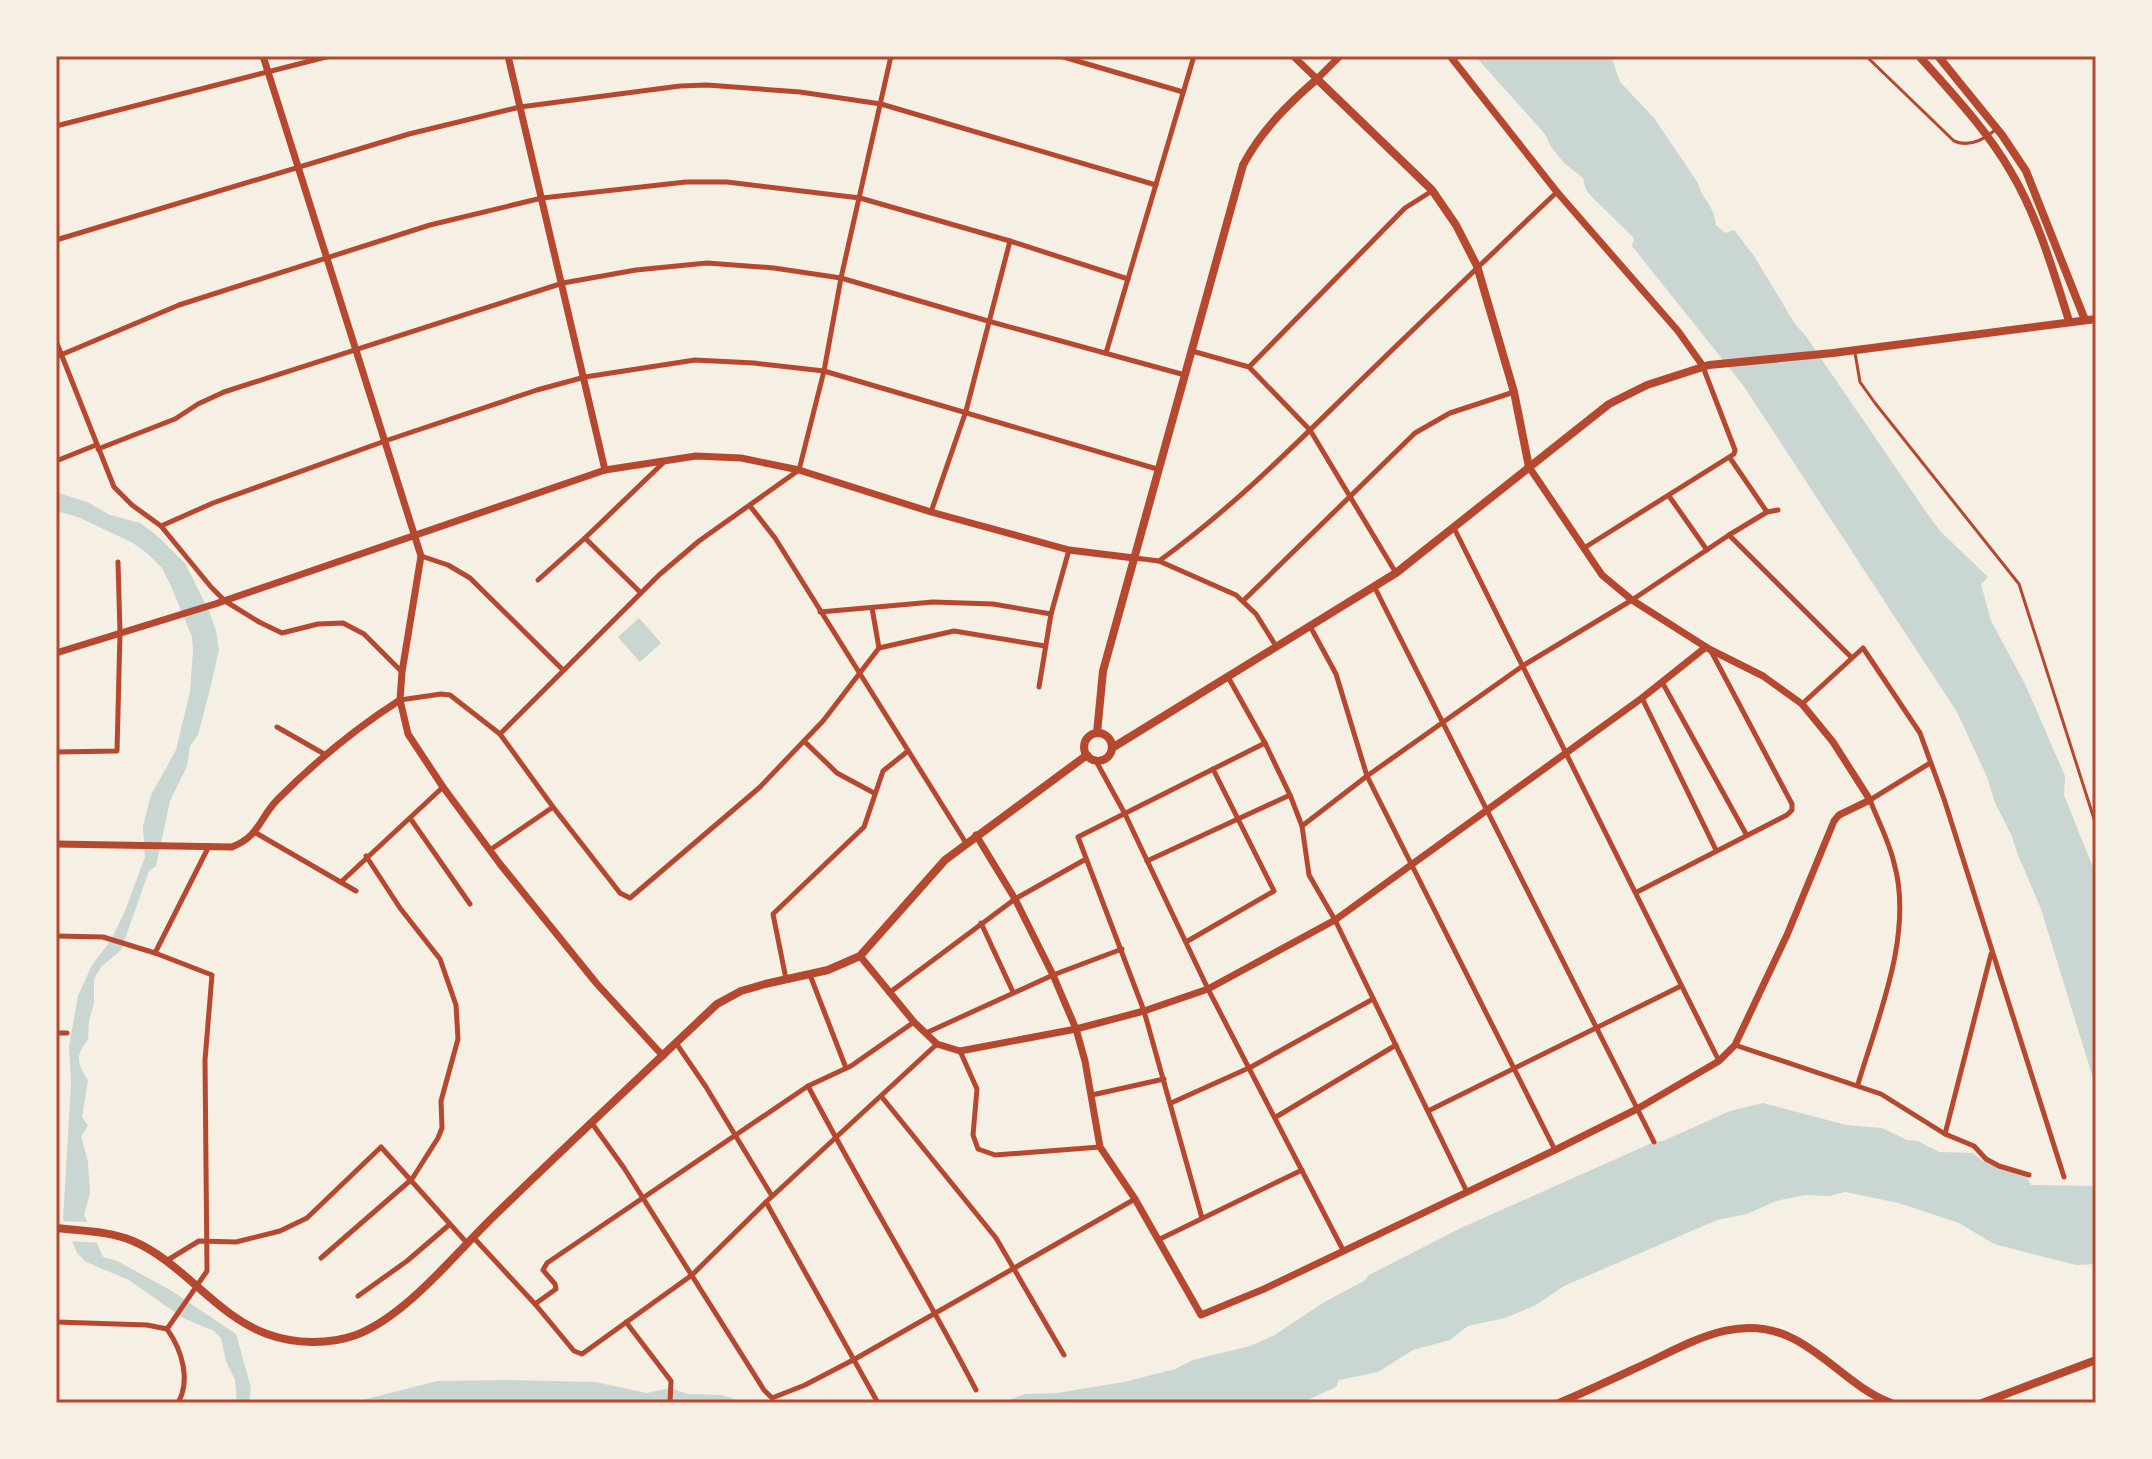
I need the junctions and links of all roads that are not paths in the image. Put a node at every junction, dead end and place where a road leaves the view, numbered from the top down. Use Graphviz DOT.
graph roads {
  1 [pos="263,56"];
  2 [pos="330,56"];
  3 [pos="508,56"];
  4 [pos="891,56"];
  5 [pos="1060,56"];
  6 [pos="1194,56"];
  7 [pos="1293,56"];
  8 [pos="1340,56"];
  9 [pos="1450,56"];
  10 [pos="1866,56"];
  11 [pos="1919,56"];
  12 [pos="1938,56"];
  13 [pos="1927,65"];
  14 [pos="269,72"];
  15 [pos="1317,79"];
  16 [pos="1183,92"];
  17 [pos="881,104"];
  18 [pos="520,107"];
  19 [pos="56,126"];
  20 [pos="1997,128"];
  21 [pos="1987,137"];
  22 [pos="297,165"];
  23 [pos="1156,185"];
  24 [pos="1432,190"];
  25 [pos="1557,192"];
  26 [pos="542,198"];
  27 [pos="860,198"];
  28 [pos="56,240"];
  29 [pos="1010,241"];
  30 [pos="326,257"];
  31 [pos="1477,266"];
  32 [pos="841,278"];
  33 [pos="1128,279"];
  34 [pos="563,283"];
  35 [pos="2096,319"];
  36 [pos="2085,320"];
  37 [pos="988,321"];
  38 [pos="2069,321"];
  39 [pos="56,341"];
  40 [pos="356,349"];
  41 [pos="1855,349"];
  42 [pos="1192,351"];
  43 [pos="1106,353"];
  44 [pos="59,356"];
  45 [pos="1703,366"];
  46 [pos="1249,367"];
  47 [pos="824,371"];
  48 [pos="1186,375"];
  49 [pos="585,377"];
  50 [pos="1514,392"];
  51 [pos="966,411"];
  52 [pos="1310,430"];
  53 [pos="385,441"];
  54 [pos="97,447"];
  55 [pos="1730,458"];
  56 [pos="668,459"];
  57 [pos="56,461"];
  58 [pos="1529,467"];
  59 [pos="1157,469"];
  60 [pos="605,470"];
  61 [pos="799,470"];
  62 [pos="1352,496"];
  63 [pos="1669,496"];
  64 [pos="750,506"];
  65 [pos="1778,510"];
  66 [pos="931,512"];
  67 [pos="1767,512"];
  68 [pos="161,526"];
  69 [pos="1454,528"];
  70 [pos="415,534"];
  71 [pos="1729,535"];
  72 [pos="585,538"];
  73 [pos="1584,548"];
  74 [pos="1069,550"];
  75 [pos="1707,550"];
  76 [pos="421,556"];
  77 [pos="1134,558"];
  78 [pos="1159,561"];
  79 [pos="118,562"];
  80 [pos="1396,573"];
  81 [pos="538,580"];
  82 [pos="1375,588"];
  83 [pos="640,592"];
  84 [pos="1244,600"];
  85 [pos="1632,600"];
  86 [pos="225,601"];
  87 [pos="872,608"];
  88 [pos="820,612"];
  89 [pos="1051,614"];
  90 [pos="1310,626"];
  91 [pos="120,633"];
  92 [pos="1045,646"];
  93 [pos="1276,646"];
  94 [pos="879,648"];
  95 [pos="1708,648"];
  96 [pos="56,653"];
  97 [pos="1851,657"];
  98 [pos="1524,665"];
  99 [pos="563,670"];
  100 [pos="402,672"];
  101 [pos="860,674"];
  102 [pos="1227,676"];
  103 [pos="1662,682"];
  104 [pos="1039,687"];
  105 [pos="1642,698"];
  106 [pos="400,700"];
  107 [pos="1802,704"];
  108 [pos="1442,723"];
  109 [pos="277,727"];
  110 [pos="1097,733"];
  111 [pos="500,734"];
  112 [pos="804,741"];
  113 [pos="1265,743"];
  114 [pos="1112,748"];
  115 [pos="908,751"];
  116 [pos="1566,751"];
  117 [pos="56,752"];
  118 [pos="326,755"];
  119 [pos="1087,755"];
  120 [pos="1096,761"];
  121 [pos="1930,763"];
  122 [pos="1213,769"];
  123 [pos="1367,776"];
  124 [pos="443,787"];
  125 [pos="874,793"];
  126 [pos="1290,795"];
  127 [pos="1870,800"];
  128 [pos="553,807"];
  129 [pos="1486,811"];
  130 [pos="1125,814"];
  131 [pos="410,818"];
  132 [pos="1237,818"];
  133 [pos="2096,825"];
  134 [pos="1302,826"];
  135 [pos="256,833"];
  136 [pos="1746,834"];
  137 [pos="976,835"];
  138 [pos="966,843"];
  139 [pos="56,844"];
  140 [pos="209,846"];
  141 [pos="490,850"];
  142 [pos="1716,850"];
  143 [pos="366,856"];
  144 [pos="1086,859"];
  145 [pos="1147,861"];
  146 [pos="1412,865"];
  147 [pos="341,882"];
  148 [pos="356,891"];
  149 [pos="1637,892"];
  150 [pos="1015,899"];
  151 [pos="470,904"];
  152 [pos="1335,920"];
  153 [pos="981,923"];
  154 [pos="56,936"];
  155 [pos="1186,942"];
  156 [pos="1122,949"];
  157 [pos="155,953"];
  158 [pos="1991,953"];
  159 [pos="860,956"];
  160 [pos="810,975"];
  161 [pos="1053,975"];
  162 [pos="787,980"];
  163 [pos="1681,986"];
  164 [pos="1208,989"];
  165 [pos="1013,992"];
  166 [pos="889,993"];
  167 [pos="1373,999"];
  168 [pos="1144,1011"];
  169 [pos="914,1022"];
  170 [pos="1076,1029"];
  171 [pos="1598,1029"];
  172 [pos="56,1033"];
  173 [pos="67,1033"];
  174 [pos="926,1033"];
  175 [pos="676,1043"];
  176 [pos="937,1044"];
  177 [pos="1396,1045"];
  178 [pos="1735,1045"];
  179 [pos="960,1051"];
  180 [pos="663,1056"];
  181 [pos="1719,1061"];
  182 [pos="1251,1067"];
  183 [pos="846,1068"];
  184 [pos="1513,1069"];
  185 [pos="1164,1079"];
  186 [pos="1858,1084"];
  187 [pos="808,1086"];
  188 [pos="1092,1095"];
  189 [pos="881,1096"];
  190 [pos="1171,1103"];
  191 [pos="1637,1109"];
  192 [pos="1428,1111"];
  193 [pos="1276,1117"];
  194 [pos="591,1122"];
  195 [pos="1945,1134"];
  196 [pos="735,1136"];
  197 [pos="835,1138"];
  198 [pos="1654,1142"];
  199 [pos="1100,1147"];
  200 [pos="1555,1150"];
  201 [pos="1302,1170"];
  202 [pos="2029,1175"];
  203 [pos="2064,1177"];
  204 [pos="412,1179"];
  205 [pos="1468,1193"];
  206 [pos="772,1196"];
  207 [pos="643,1199"];
  208 [pos="1135,1199"];
  209 [pos="766,1202"];
  210 [pos="1202,1218"];
  211 [pos="449,1225"];
  212 [pos="58,1228"];
  213 [pos="207,1240"];
  214 [pos="470,1240"];
  215 [pos="1157,1240"];
  216 [pos="1343,1250"];
  217 [pos="321,1258"];
  218 [pos="165,1261"];
  219 [pos="1015,1268"];
  220 [pos="692,1275"];
  221 [pos="197,1286"];
  222 [pos="358,1296"];
  223 [pos="535,1304"];
  224 [pos="937,1312"];
  225 [pos="56,1322"];
  226 [pos="626,1322"];
  227 [pos="167,1329"];
  228 [pos="1064,1355"];
  229 [pos="855,1359"];
  230 [pos="2096,1360"];
  231 [pos="976,1390"];
  232 [pos="56,1403"];
  233 [pos="106,1403"];
  234 [pos="178,1403"];
  235 [pos="670,1403"];
  236 [pos="878,1403"];
  237 [pos="1559,1403"];
  238 [pos="1891,1403"];
  239 [pos="1982,1403"];
  1 -- 14 [label="street"];
  2 -- 14 [label="street"];
  3 -- 18 [label="street"];
  4 -- 17 [label="street"];
  5 -- 16 [label="street"];
  6 -- 16 [label="street"];
  7 -- 15 [label="street"];
  8 -- 15 [label="street"];
  9 -- 25 [label="street"];
  10 -- 21 [label="lane"];
  11 -- 13 [label="main road"];
  12 -- 13 [label="street"];
  12 -- 20 [label="main road"];
  13 -- 21 [label="main road"];
  14 -- 19 [label="street"];
  14 -- 22 [label="street"];
  15 -- 24 [label="main road"];
  15 -- 42 [label="main road"];
  16 -- 23 [label="street"];
  17 -- 18 [label="street"];
  17 -- 23 [label="street"];
  17 -- 27 [label="street"];
  18 -- 22 [label="street"];
  18 -- 26 [label="street"];
  20 -- 21 [label="lane"];
  20 -- 36 [label="main road"];
  21 -- 38 [label="main road"];
  22 -- 28 [label="street"];
  22 -- 30 [label="street"];
  23 -- 33 [label="street"];
  24 -- 31 [label="main road"];
  24 -- 46 [label="street"];
  25 -- 31 [label="street"];
  25 -- 45 [label="street"];
  26 -- 27 [label="street"];
  26 -- 30 [label="street"];
  26 -- 34 [label="street"];
  27 -- 29 [label="street"];
  27 -- 32 [label="street"];
  29 -- 33 [label="street"];
  29 -- 37 [label="street"];
  30 -- 40 [label="street"];
  30 -- 44 [label="street"];
  31 -- 50 [label="main road"];
  31 -- 52 [label="street"];
  32 -- 34 [label="street"];
  32 -- 37 [label="street"];
  32 -- 47 [label="street"];
  33 -- 43 [label="street"];
  34 -- 40 [label="street"];
  34 -- 49 [label="street"];
  35 -- 36 [label="main road"];
  36 -- 38 [label="main road"];
  37 -- 43 [label="street"];
  37 -- 51 [label="street"];
  38 -- 41 [label="main road"];
  39 -- 44 [label="street"];
  40 -- 53 [label="street"];
  40 -- 54 [label="street"];
  41 -- 45 [label="main road"];
  41 -- 133 [label="lane"];
  42 -- 46 [label="street"];
  42 -- 48 [label="main road"];
  43 -- 48 [label="street"];
  44 -- 54 [label="street"];
  45 -- 55 [label="street"];
  45 -- 58 [label="main road"];
  46 -- 52 [label="street"];
  47 -- 49 [label="street"];
  47 -- 51 [label="street"];
  47 -- 61 [label="street"];
  48 -- 59 [label="main road"];
  49 -- 53 [label="street"];
  49 -- 60 [label="street"];
  50 -- 58 [label="main road"];
  50 -- 62 [label="street"];
  51 -- 59 [label="street"];
  51 -- 66 [label="street"];
  52 -- 62 [label="street"];
  52 -- 78 [label="street"];
  53 -- 68 [label="street"];
  53 -- 70 [label="street"];
  54 -- 57 [label="street"];
  54 -- 68 [label="street"];
  55 -- 63 [label="street"];
  55 -- 67 [label="street"];
  56 -- 60 [label="street"];
  56 -- 61 [label="street"];
  56 -- 72 [label="street"];
  58 -- 69 [label="main road"];
  58 -- 73 [label="street"];
  59 -- 77 [label="main road"];
  60 -- 70 [label="street"];
  61 -- 64 [label="street"];
  61 -- 66 [label="street"];
  62 -- 80 [label="street"];
  62 -- 84 [label="street"];
  63 -- 73 [label="street"];
  63 -- 75 [label="street"];
  64 -- 83 [label="street"];
  64 -- 88 [label="street"];
  65 -- 67 [label="street"];
  66 -- 74 [label="street"];
  67 -- 71 [label="street"];
  68 -- 86 [label="street"];
  69 -- 80 [label="main road"];
  69 -- 98 [label="street"];
  70 -- 76 [label="street"];
  70 -- 86 [label="street"];
  71 -- 75 [label="street"];
  71 -- 97 [label="street"];
  72 -- 81 [label="street"];
  72 -- 83 [label="street"];
  73 -- 85 [label="street"];
  74 -- 77 [label="street"];
  74 -- 89 [label="street"];
  75 -- 85 [label="street"];
  76 -- 99 [label="street"];
  76 -- 100 [label="street"];
  77 -- 78 [label="street"];
  77 -- 110 [label="main road"];
  78 -- 84 [label="street"];
  79 -- 91 [label="street"];
  80 -- 82 [label="main road"];
  82 -- 90 [label="main road"];
  82 -- 108 [label="street"];
  83 -- 99 [label="street"];
  84 -- 93 [label="street"];
  85 -- 95 [label="street"];
  85 -- 98 [label="street"];
  86 -- 91 [label="street"];
  86 -- 100 [label="street"];
  87 -- 88 [label="street"];
  87 -- 89 [label="street"];
  87 -- 94 [label="street"];
  88 -- 101 [label="street"];
  89 -- 92 [label="street"];
  90 -- 93 [label="main road"];
  90 -- 123 [label="street"];
  91 -- 96 [label="street"];
  91 -- 117 [label="street"];
  92 -- 94 [label="street"];
  92 -- 104 [label="street"];
  93 -- 102 [label="main road"];
  94 -- 101 [label="street"];
  95 -- 103 [label="street"];
  95 -- 107 [label="street"];
  95 -- 136 [label="street"];
  97 -- 107 [label="street"];
  97 -- 121 [label="street"];
  98 -- 108 [label="street"];
  98 -- 116 [label="street"];
  99 -- 111 [label="street"];
  100 -- 106 [label="street"];
  101 -- 112 [label="street"];
  101 -- 115 [label="street"];
  102 -- 113 [label="street"];
  102 -- 114 [label="main road"];
  103 -- 105 [label="street"];
  103 -- 136 [label="street"];
  105 -- 116 [label="street"];
  105 -- 142 [label="street"];
  106 -- 111 [label="street"];
  106 -- 118 [label="street"];
  106 -- 124 [label="street"];
  107 -- 127 [label="street"];
  108 -- 123 [label="street"];
  108 -- 129 [label="street"];
  109 -- 118 [label="street"];
  110 -- 114 [label="main road"];
  110 -- 119 [label="main road"];
  111 -- 128 [label="street"];
  112 -- 125 [label="street"];
  112 -- 128 [label="street"];
  113 -- 122 [label="street"];
  113 -- 126 [label="street"];
  114 -- 120 [label="main road"];
  115 -- 125 [label="street"];
  115 -- 138 [label="street"];
  116 -- 129 [label="street"];
  116 -- 149 [label="street"];
  118 -- 135 [label="street"];
  119 -- 120 [label="main road"];
  119 -- 137 [label="main road"];
  120 -- 130 [label="street"];
  121 -- 127 [label="street"];
  121 -- 158 [label="street"];
  122 -- 130 [label="street"];
  122 -- 132 [label="street"];
  123 -- 134 [label="street"];
  123 -- 146 [label="street"];
  124 -- 131 [label="street"];
  124 -- 141 [label="street"];
  125 -- 162 [label="street"];
  126 -- 132 [label="street"];
  126 -- 134 [label="street"];
  127 -- 178 [label="street"];
  127 -- 186 [label="street"];
  128 -- 141 [label="street"];
  129 -- 146 [label="street"];
  129 -- 171 [label="street"];
  130 -- 144 [label="street"];
  130 -- 145 [label="street"];
  131 -- 143 [label="street"];
  131 -- 151 [label="street"];
  132 -- 145 [label="street"];
  132 -- 155 [label="street"];
  134 -- 152 [label="street"];
  135 -- 140 [label="street"];
  135 -- 147 [label="street"];
  136 -- 142 [label="street"];
  137 -- 138 [label="main road"];
  137 -- 150 [label="street"];
  138 -- 159 [label="main road"];
  139 -- 140 [label="street"];
  140 -- 157 [label="street"];
  141 -- 180 [label="street"];
  142 -- 149 [label="street"];
  143 -- 147 [label="street"];
  143 -- 204 [label="street"];
  144 -- 150 [label="street"];
  144 -- 156 [label="street"];
  145 -- 155 [label="street"];
  146 -- 152 [label="street"];
  146 -- 184 [label="street"];
  147 -- 148 [label="street"];
  149 -- 163 [label="street"];
  150 -- 153 [label="street"];
  150 -- 161 [label="street"];
  152 -- 164 [label="street"];
  152 -- 167 [label="street"];
  153 -- 165 [label="street"];
  153 -- 166 [label="street"];
  154 -- 157 [label="street"];
  155 -- 164 [label="street"];
  156 -- 161 [label="street"];
  156 -- 168 [label="street"];
  157 -- 213 [label="street"];
  158 -- 195 [label="street"];
  158 -- 203 [label="street"];
  159 -- 160 [label="main road"];
  159 -- 166 [label="street"];
  160 -- 162 [label="main road"];
  160 -- 183 [label="street"];
  161 -- 165 [label="street"];
  161 -- 170 [label="street"];
  162 -- 175 [label="main road"];
  163 -- 171 [label="street"];
  163 -- 181 [label="street"];
  164 -- 168 [label="street"];
  164 -- 182 [label="street"];
  165 -- 174 [label="street"];
  166 -- 169 [label="street"];
  167 -- 177 [label="street"];
  167 -- 182 [label="street"];
  168 -- 170 [label="street"];
  168 -- 185 [label="street"];
  169 -- 174 [label="street"];
  169 -- 183 [label="street"];
  170 -- 179 [label="street"];
  170 -- 188 [label="street"];
  171 -- 184 [label="street"];
  171 -- 191 [label="street"];
  172 -- 173 [label="street"];
  174 -- 176 [label="street"];
  175 -- 180 [label="main road"];
  175 -- 196 [label="street"];
  176 -- 179 [label="street"];
  176 -- 189 [label="street"];
  177 -- 192 [label="street"];
  177 -- 193 [label="street"];
  178 -- 181 [label="street"];
  178 -- 186 [label="street"];
  179 -- 199 [label="street"];
  180 -- 194 [label="main road"];
  181 -- 191 [label="street"];
  182 -- 190 [label="street"];
  182 -- 193 [label="street"];
  183 -- 187 [label="street"];
  184 -- 192 [label="street"];
  184 -- 200 [label="street"];
  185 -- 188 [label="street"];
  185 -- 190 [label="street"];
  186 -- 195 [label="street"];
  187 -- 196 [label="street"];
  187 -- 197 [label="street"];
  188 -- 199 [label="street"];
  189 -- 197 [label="street"];
  189 -- 219 [label="street"];
  190 -- 210 [label="street"];
  191 -- 198 [label="street"];
  191 -- 200 [label="street"];
  192 -- 205 [label="street"];
  193 -- 201 [label="street"];
  194 -- 207 [label="street"];
  194 -- 214 [label="main road"];
  195 -- 202 [label="street"];
  196 -- 206 [label="street"];
  196 -- 207 [label="street"];
  197 -- 206 [label="street"];
  197 -- 224 [label="street"];
  199 -- 208 [label="street"];
  200 -- 205 [label="street"];
  201 -- 210 [label="street"];
  201 -- 216 [label="street"];
  204 -- 211 [label="street"];
  204 -- 213 [label="street"];
  204 -- 217 [label="street"];
  205 -- 216 [label="street"];
  206 -- 209 [label="street"];
  207 -- 220 [label="street"];
  207 -- 223 [label="street"];
  208 -- 215 [label="street"];
  208 -- 219 [label="street"];
  209 -- 220 [label="street"];
  209 -- 229 [label="street"];
  210 -- 215 [label="street"];
  211 -- 214 [label="street"];
  211 -- 222 [label="street"];
  212 -- 218 [label="main road"];
  213 -- 218 [label="street"];
  213 -- 221 [label="street"];
  214 -- 221 [label="main road"];
  214 -- 223 [label="street"];
  215 -- 216 [label="street"];
  218 -- 221 [label="main road"];
  219 -- 224 [label="street"];
  219 -- 228 [label="street"];
  220 -- 226 [label="street"];
  220 -- 229 [label="street"];
  221 -- 227 [label="street"];
  223 -- 226 [label="street"];
  224 -- 229 [label="street"];
  224 -- 231 [label="street"];
  225 -- 227 [label="street"];
  226 -- 235 [label="street"];
  227 -- 234 [label="street"];
  229 -- 236 [label="street"];
  230 -- 239 [label="main road"];
  232 -- 233 [label="street"];
  237 -- 238 [label="main road"];
}
